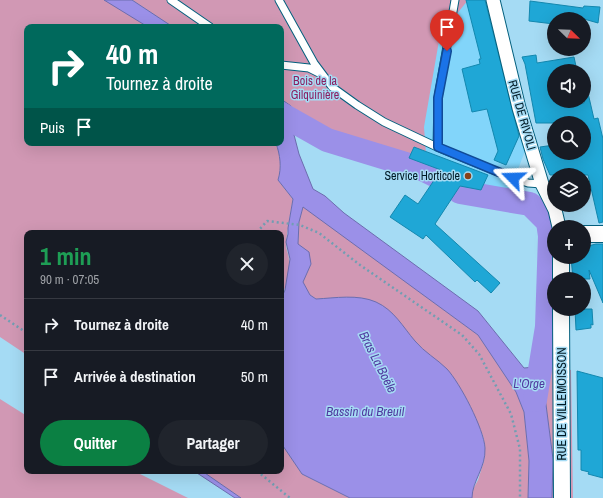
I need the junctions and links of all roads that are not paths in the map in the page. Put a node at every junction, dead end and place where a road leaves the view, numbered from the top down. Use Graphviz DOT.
graph roads {
  1 [pos="171,0"];
  2 [pos="279,0"];
  3 [pos="455,0"];
  4 [pos="493,0"];
  5 [pos="206,24"];
  6 [pos="284,65"];
  7 [pos="323,75"];
  8 [pos="438,147"];
  9 [pos="542,184"];
  10 [pos="557,220"];
  11 [pos="591,234"];
  12 [pos="603,234"];
  13 [pos="561,316"];
  14 [pos="562,498"];
  1 -- 5 [label="lane"];
  2 -- 7 [label="lane"];
  3 -- 8 [label="lane"];
  4 -- 9 [label="street, RUE DE RIVOLI"];
  6 -- 7 [label="lane"];
  7 -- 8 [label="lane"];
  8 -- 9 [label="lane"];
  9 -- 10 [label="street, RUE DE RIVOLI"];
  11 -- 12 [label="street"];
  13 -- 14 [label="street, RUE DE VILLEMOISSON"];
}
